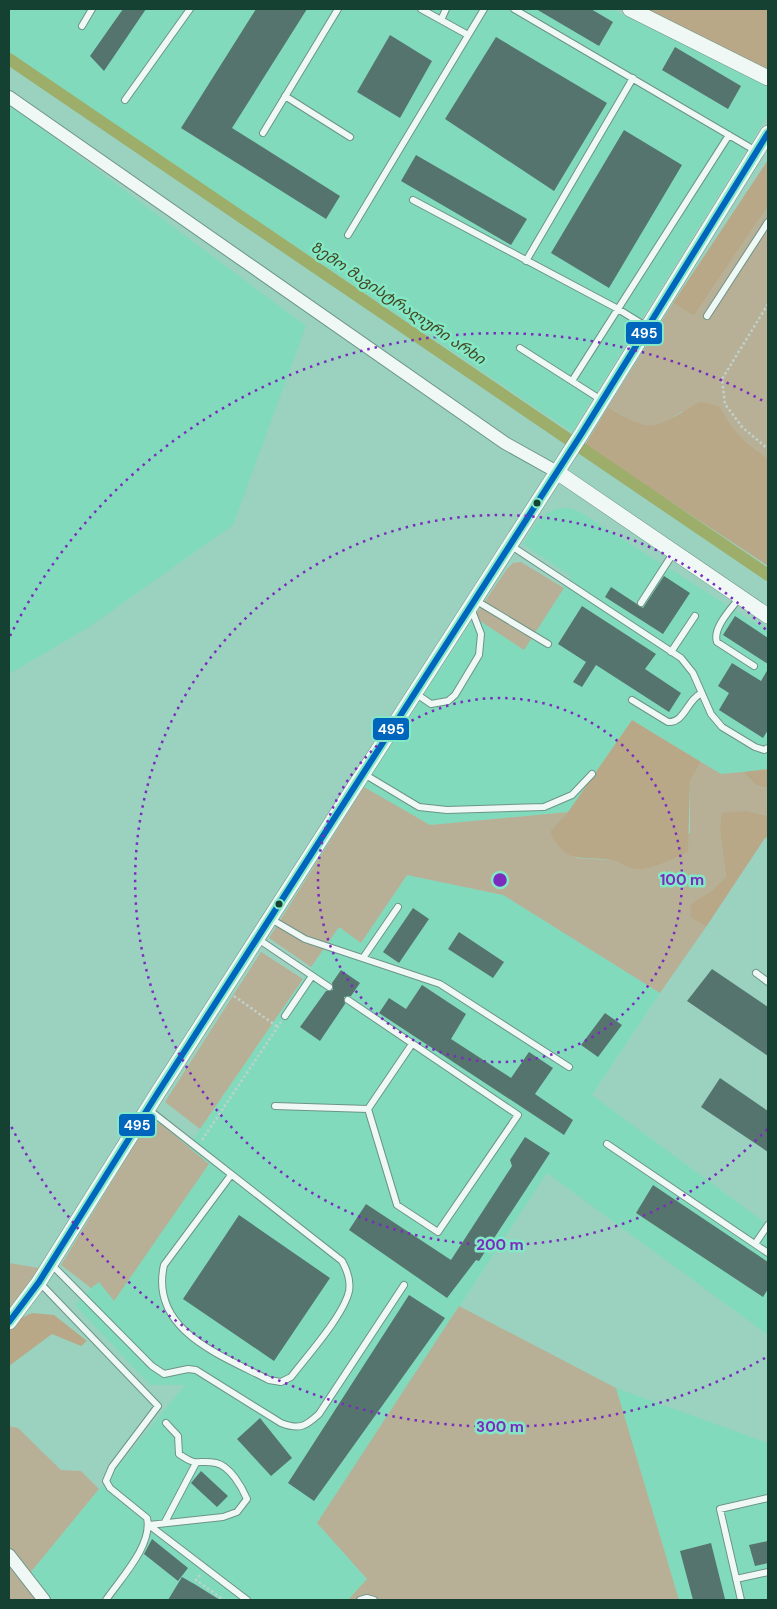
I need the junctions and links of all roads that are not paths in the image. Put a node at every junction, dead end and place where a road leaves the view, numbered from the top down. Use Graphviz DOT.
graph roads {
  1 [pos="92,9"];
  2 [pos="190,9"];
  3 [pos="338,9"];
  4 [pos="420,9"];
  5 [pos="446,9"];
  6 [pos="484,9"];
  7 [pos="514,9"];
  8 [pos="630,9"];
  9 [pos="441,20"];
  10 [pos="82,26"];
  11 [pos="468,35"];
  12 [pos="633,78"];
  13 [pos="768,78"];
  14 [pos="285,96"];
  15 [pos="9,97"];
  16 [pos="126,100"];
  17 [pos="263,133"];
  18 [pos="768,133"];
  19 [pos="729,135"];
  20 [pos="350,137"];
  21 [pos="757,151"];
  22 [pos="413,200"];
  23 [pos="768,222"];
  24 [pos="348,235"];
  25 [pos="526,262"];
  26 [pos="618,309"];
  27 [pos="707,316"];
  28 [pos="648,328"];
  29 [pos="520,348"];
  30 [pos="572,381"];
  31 [pos="603,401"];
  32 [pos="561,466"];
  33 [pos="510,545"];
  34 [pos="674,552"];
  35 [pos="740,597"];
  36 [pos="640,603"];
  37 [pos="473,604"];
  38 [pos="695,616"];
  39 [pos="768,616"];
  40 [pos="548,644"];
  41 [pos="672,652"];
  42 [pos="754,666"];
  43 [pos="415,693"];
  44 [pos="702,693"];
  45 [pos="632,700"];
  46 [pos="768,748"];
  47 [pos="363,774"];
  48 [pos="592,774"];
  49 [pos="398,907"];
  50 [pos="271,919"];
  51 [pos="258,939"];
  52 [pos="363,958"];
  53 [pos="756,973"];
  54 [pos="312,976"];
  55 [pos="768,982"];
  56 [pos="328,987"];
  57 [pos="348,1000"];
  58 [pos="285,1016"];
  59 [pos="412,1044"];
  60 [pos="569,1067"];
  61 [pos="275,1106"];
  62 [pos="148,1108"];
  63 [pos="368,1108"];
  64 [pos="606,1144"];
  65 [pos="231,1175"];
  66 [pos="768,1225"];
  67 [pos="755,1244"];
  68 [pos="768,1253"];
  69 [pos="51,1264"];
  70 [pos="39,1282"];
  71 [pos="404,1285"];
  72 [pos="9,1322"];
  73 [pos="166,1423"];
  74 [pos="196,1463"];
  75 [pos="768,1498"];
  76 [pos="165,1522"];
  77 [pos="149,1525"];
  78 [pos="9,1555"];
  79 [pos="768,1572"];
  80 [pos="736,1579"];
  81 [pos="44,1600"];
  82 [pos="106,1600"];
  83 [pos="247,1600"];
  84 [pos="360,1600"];
  85 [pos="374,1600"];
  86 [pos="742,1600"];
  1 -- 10 [label="lane"];
  2 -- 16 [label="lane"];
  3 -- 14 [label="lane"];
  4 -- 9 [label="lane"];
  5 -- 9 [label="lane"];
  6 -- 11 [label="lane"];
  7 -- 12 [label="lane"];
  8 -- 13 [label="street"];
  9 -- 11 [label="lane"];
  11 -- 24 [label="lane"];
  12 -- 19 [label="lane"];
  12 -- 25 [label="lane"];
  14 -- 17 [label="lane"];
  14 -- 20 [label="lane"];
  15 -- 32 [label="street"];
  18 -- 21 [label="street"];
  19 -- 21 [label="lane"];
  19 -- 26 [label="lane"];
  21 -- 28 [label="street"];
  22 -- 25 [label="lane"];
  23 -- 27 [label="lane"];
  25 -- 26 [label="lane"];
  26 -- 28 [label="lane"];
  26 -- 30 [label="lane"];
  28 -- 31 [label="street"];
  29 -- 30 [label="lane"];
  30 -- 31 [label="lane"];
  31 -- 32 [label="street"];
  32 -- 33 [label="street"];
  32 -- 34 [label="street"];
  33 -- 37 [label="street"];
  33 -- 41 [label="lane"];
  34 -- 35 [label="street"];
  34 -- 36 [label="lane"];
  35 -- 39 [label="street"];
  35 -- 42 [label="lane"];
  37 -- 40 [label="lane"];
  37 -- 43 [label="street"];
  37 -- 43 [label="lane"];
  38 -- 41 [label="lane"];
  41 -- 44 [label="lane"];
  43 -- 47 [label="street"];
  44 -- 45 [label="lane"];
  44 -- 46 [label="lane"];
  47 -- 48 [label="lane"];
  47 -- 50 [label="street"];
  49 -- 52 [label="lane"];
  50 -- 51 [label="street"];
  50 -- 52 [label="lane"];
  51 -- 54 [label="lane"];
  51 -- 62 [label="street"];
  52 -- 60 [label="lane"];
  53 -- 55 [label="lane"];
  54 -- 56 [label="lane"];
  54 -- 58 [label="lane"];
  57 -- 59 [label="lane"];
  59 -- 63 [label="lane"];
  59 -- 63 [label="lane"];
  61 -- 63 [label="lane"];
  62 -- 65 [label="lane"];
  62 -- 69 [label="street"];
  64 -- 67 [label="lane"];
  65 -- 65 [label="lane"];
  66 -- 67 [label="lane"];
  67 -- 68 [label="lane"];
  69 -- 70 [label="street"];
  69 -- 71 [label="lane"];
  70 -- 72 [label="street"];
  70 -- 77 [label="lane"];
  73 -- 74 [label="lane"];
  74 -- 76 [label="lane"];
  74 -- 76 [label="lane"];
  75 -- 80 [label="lane"];
  76 -- 77 [label="lane"];
  77 -- 82 [label="lane"];
  77 -- 83 [label="lane"];
  78 -- 81 [label="street"];
  79 -- 80 [label="lane"];
  80 -- 86 [label="lane"];
  84 -- 85 [label="lane"];
}
